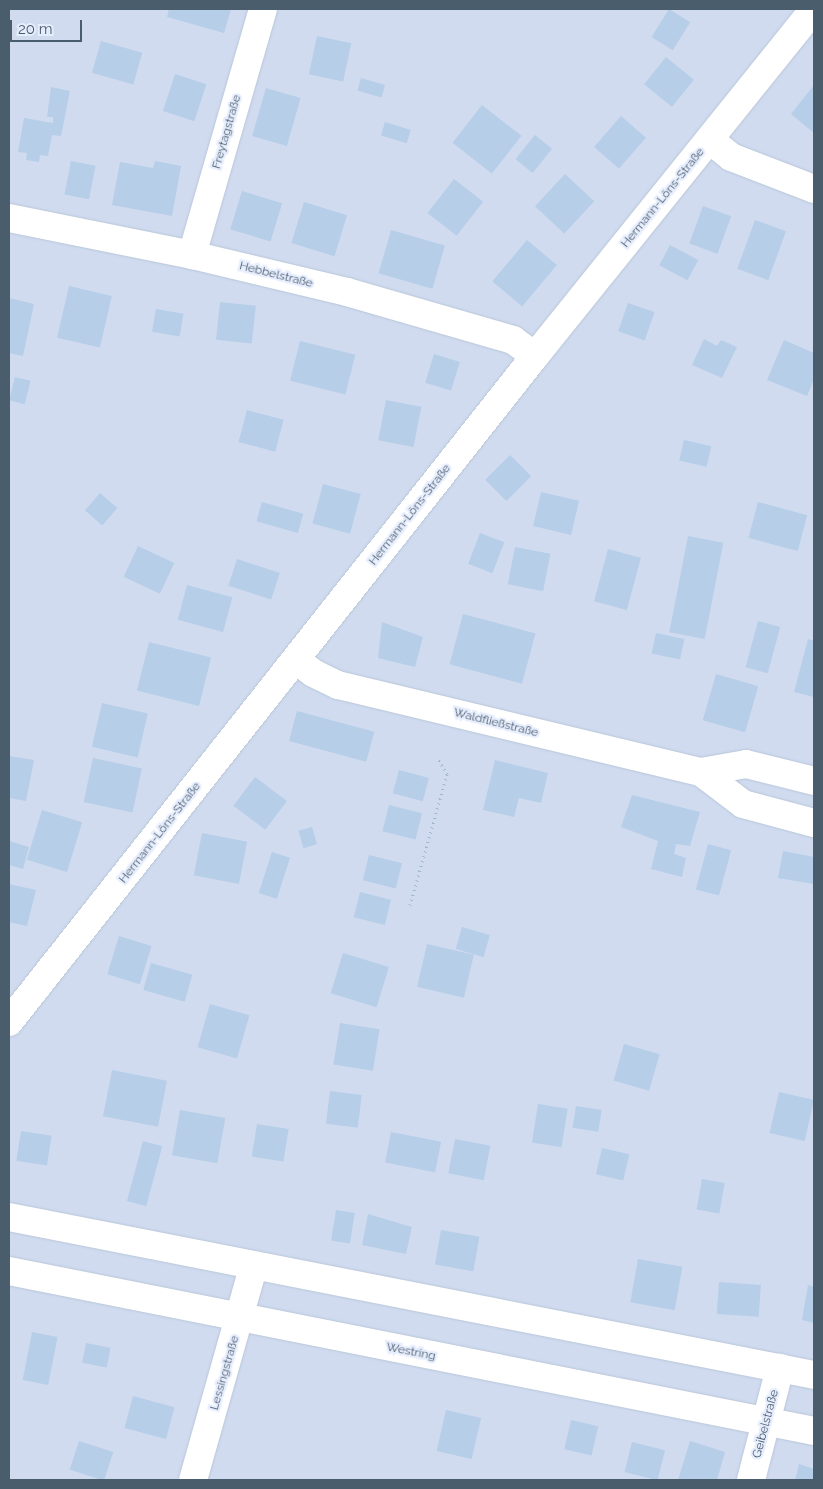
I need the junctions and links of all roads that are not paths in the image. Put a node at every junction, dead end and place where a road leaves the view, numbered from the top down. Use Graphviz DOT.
graph roads {
  1 [pos="263,9"];
  2 [pos="814,10"];
  3 [pos="710,140"];
  4 [pos="814,189"];
  5 [pos="9,218"];
  6 [pos="192,254"];
  7 [pos="535,356"];
  8 [pos="296,660"];
  9 [pos="701,772"];
  10 [pos="814,781"];
  11 [pos="814,823"];
  12 [pos="9,1022"];
  13 [pos="9,1217"];
  14 [pos="254,1265"];
  15 [pos="9,1271"];
  16 [pos="240,1318"];
  17 [pos="780,1368"];
  18 [pos="814,1375"];
  19 [pos="766,1422"];
  20 [pos="814,1432"];
  21 [pos="193,1480"];
  22 [pos="751,1480"];
  1 -- 6 [label="street, Freytagstraße"];
  2 -- 3 [label="street, Hermann-Löns-Straße"];
  3 -- 4 [label="street"];
  3 -- 7 [label="street, Hermann-Löns-Straße"];
  5 -- 6 [label="street, Hebbelstraße"];
  6 -- 7 [label="street, Hebbelstraße"];
  7 -- 8 [label="street, Hermann-Löns-Straße"];
  8 -- 9 [label="street, Waldfließstraße"];
  8 -- 12 [label="street, Hermann-Löns-Straße"];
  9 -- 10 [label="street, Waldfließstraße"];
  9 -- 11 [label="street, Waldfließstraße"];
  13 -- 14 [label="street"];
  14 -- 16 [label="street, Lessingstraße"];
  14 -- 17 [label="street"];
  15 -- 16 [label="street, Westring"];
  16 -- 19 [label="street, Westring"];
  16 -- 21 [label="street, Lessingstraße"];
  17 -- 18 [label="street"];
  17 -- 19 [label="street, Geibelstraße"];
  19 -- 20 [label="street, Westring"];
  19 -- 22 [label="street, Geibelstraße"];
}
